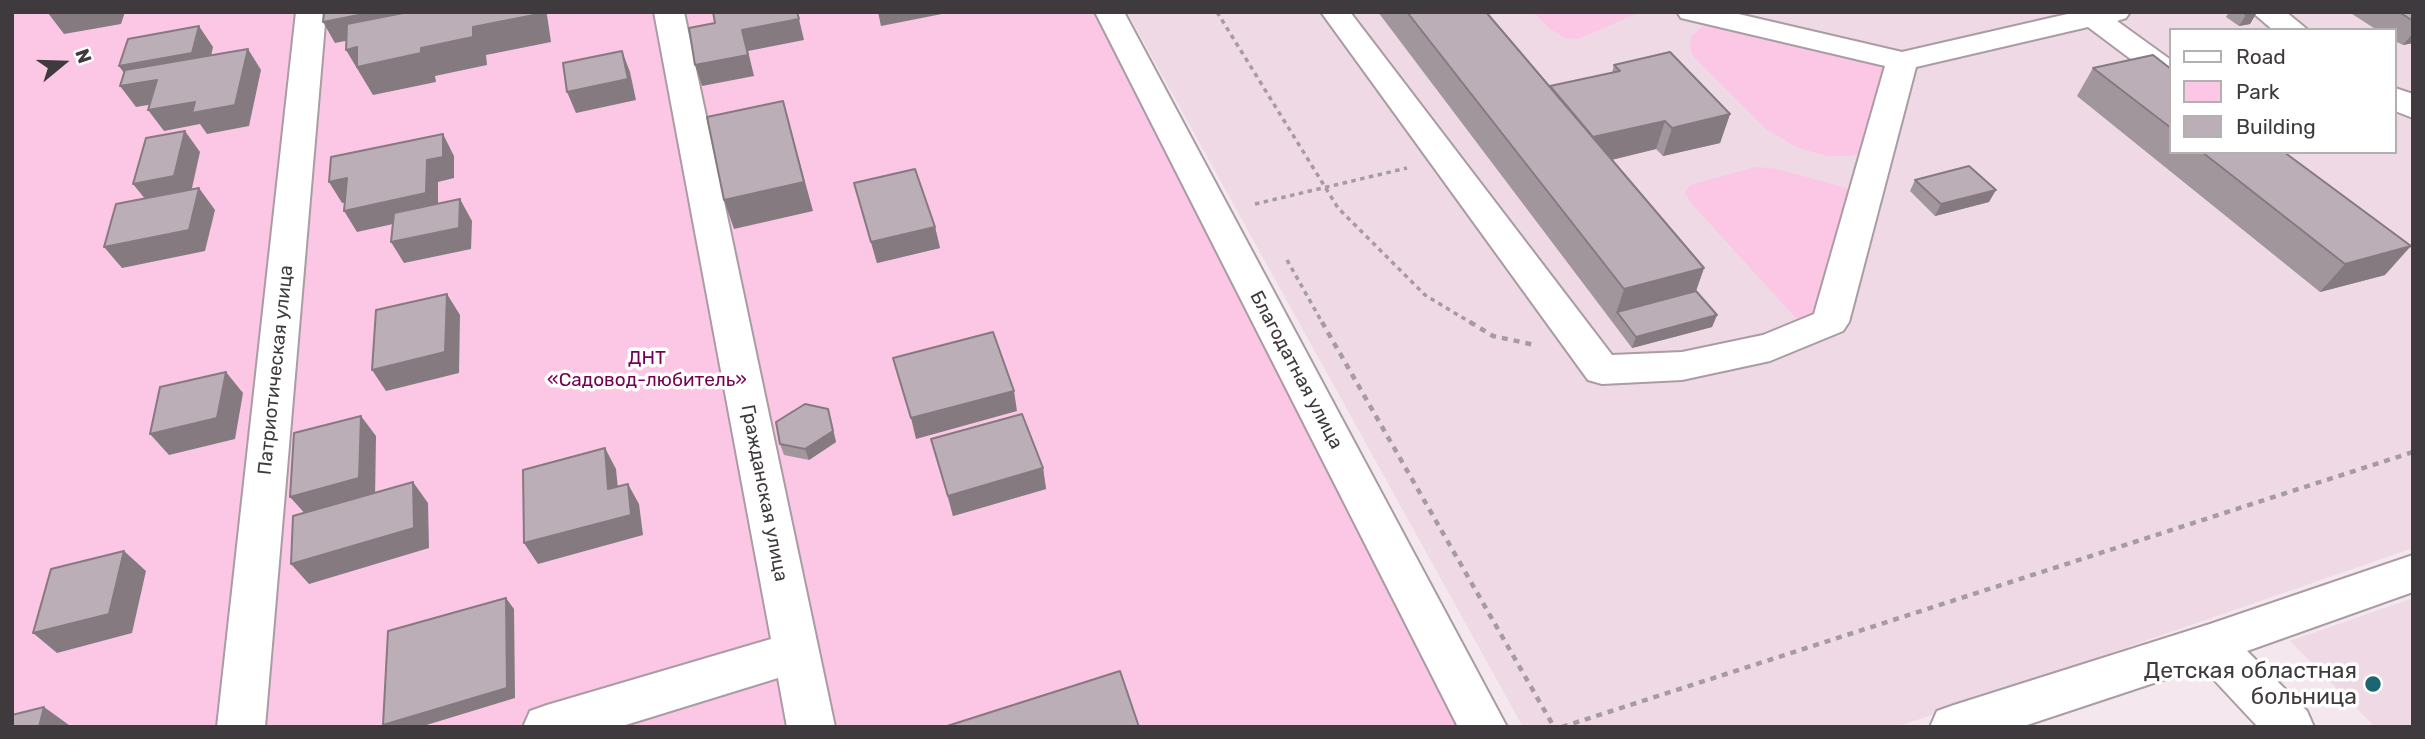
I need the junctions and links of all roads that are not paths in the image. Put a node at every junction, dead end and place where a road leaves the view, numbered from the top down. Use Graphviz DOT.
graph roads {
  1 [pos="311,12"];
  2 [pos="669,12"];
  3 [pos="1109,12"];
  4 [pos="1335,12"];
  5 [pos="1691,12"];
  6 [pos="2266,12"];
  7 [pos="2104,15"];
  8 [pos="2289,28"];
  9 [pos="1902,61"];
  10 [pos="2170,73"];
  11 [pos="2397,98"];
  12 [pos="2413,108"];
  13 [pos="2413,573"];
  14 [pos="2210,644"];
  15 [pos="796,652"];
  16 [pos="241,727"];
  17 [pos="547,727"];
  18 [pos="811,727"];
  19 [pos="1483,727"];
  20 [pos="1954,727"];
  21 [pos="2290,727"];
  1 -- 16 [label="street, Патриотическая улица"];
  2 -- 15 [label="street, Гражданская улица"];
  3 -- 19 [label="street, Благодатная улица"];
  4 -- 9 [label="street"];
  5 -- 9 [label="street"];
  6 -- 8 [label="street"];
  7 -- 9 [label="street"];
  7 -- 10 [label="street"];
  11 -- 12 [label="street"];
  13 -- 14 [label="street"];
  14 -- 20 [label="street"];
  14 -- 21 [label="street"];
  15 -- 17 [label="street"];
  15 -- 18 [label="street, Гражданская улица"];
}
